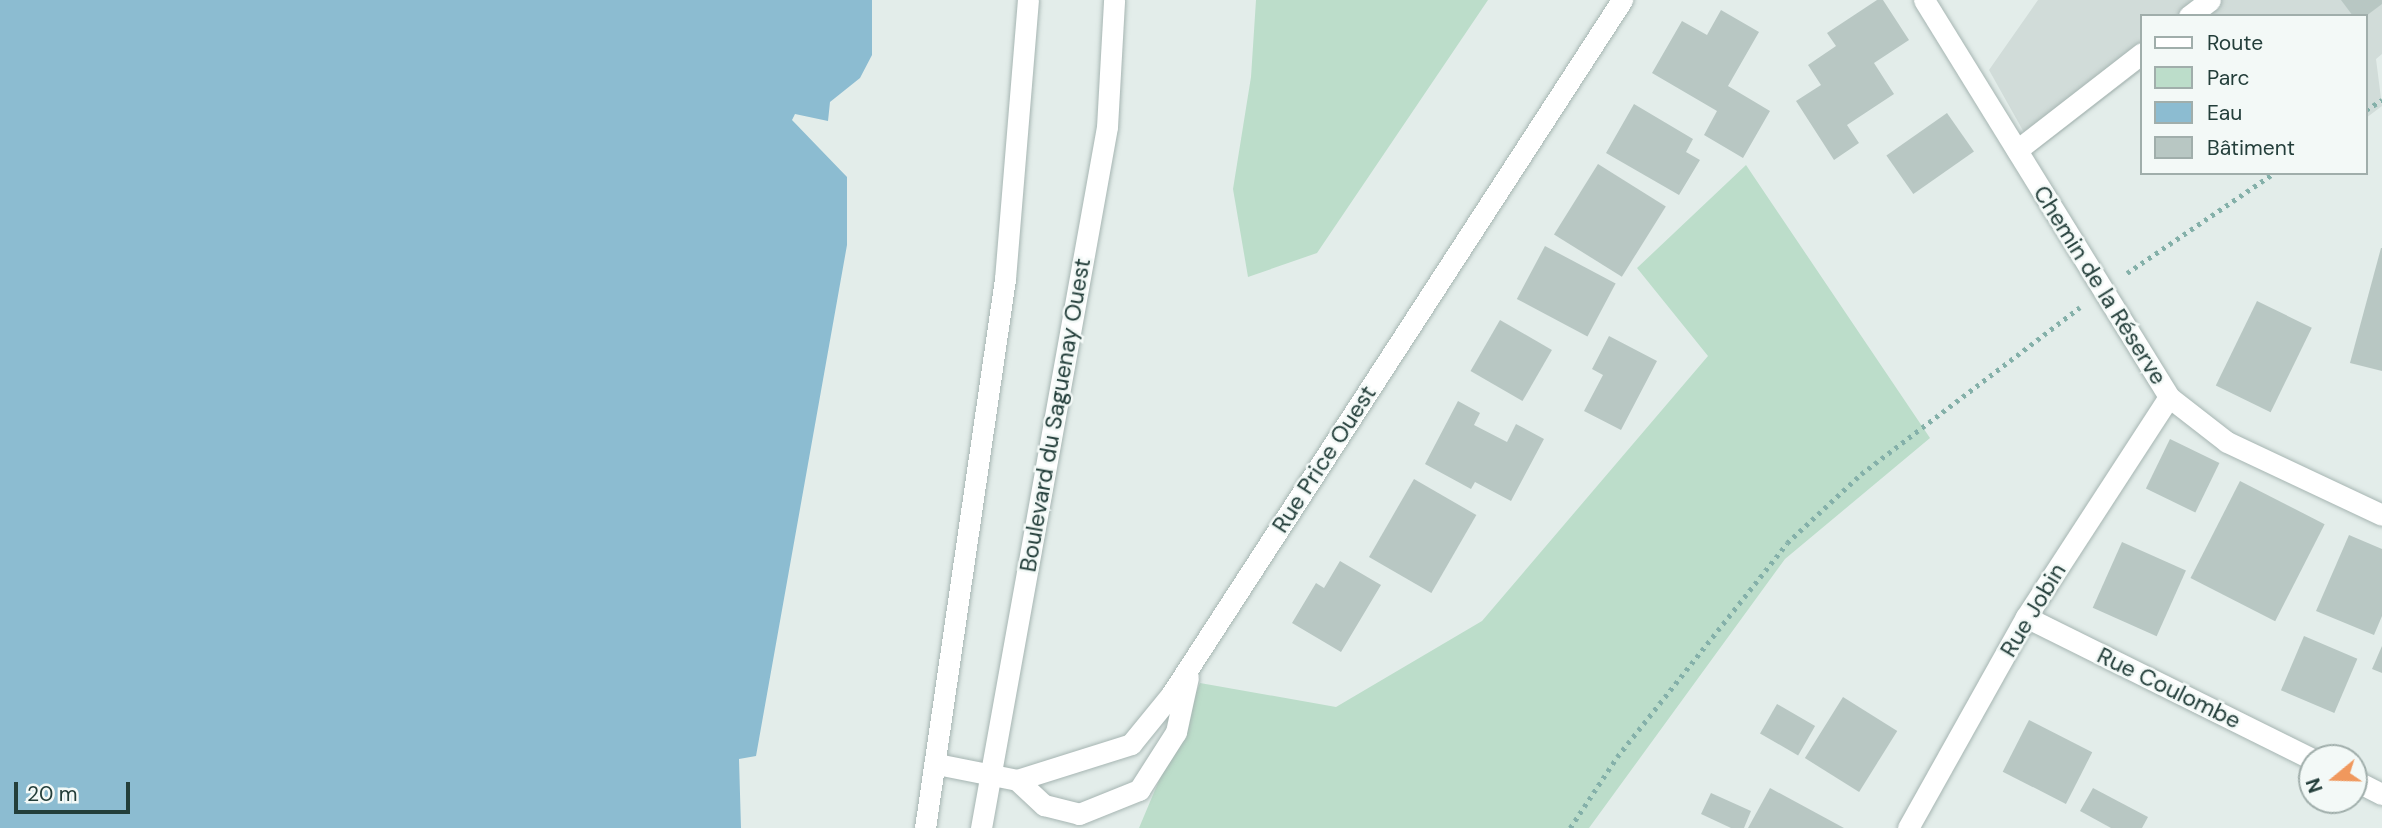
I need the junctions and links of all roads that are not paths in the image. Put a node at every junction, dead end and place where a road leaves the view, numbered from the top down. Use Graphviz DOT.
graph roads {
  1 [pos="1028,0"];
  2 [pos="1114,0"];
  3 [pos="1622,0"];
  4 [pos="1924,0"];
  5 [pos="2210,0"];
  6 [pos="2192,14"];
  7 [pos="2140,54"];
  8 [pos="2017,150"];
  9 [pos="2169,397"];
  10 [pos="2382,515"];
  11 [pos="2026,617"];
  12 [pos="1191,665"];
  13 [pos="2298,753"];
  14 [pos="937,764"];
  15 [pos="991,772"];
  16 [pos="1017,780"];
  17 [pos="925,828"];
  18 [pos="981,828"];
  19 [pos="1908,828"];
  1 -- 14 [label="street"];
  2 -- 15 [label="street, Boulevard du Saguenay Ouest"];
  3 -- 12 [label="street, Rue Price Ouest"];
  4 -- 8 [label="street, Chemin de la Réserve"];
  5 -- 6 [label="street"];
  7 -- 8 [label="street"];
  8 -- 9 [label="street, Chemin de la Réserve"];
  9 -- 10 [label="street, Chemin de la Réserve"];
  9 -- 11 [label="street, Rue Jobin"];
  11 -- 13 [label="street, Rue Coulombe"];
  11 -- 19 [label="street, Rue Jobin"];
  12 -- 16 [label="street, Rue Price Ouest"];
  12 -- 16 [label="street"];
  14 -- 15 [label="street"];
  14 -- 17 [label="street"];
  15 -- 16 [label="street"];
  15 -- 18 [label="street, Boulevard du Saguenay Ouest"];
}
